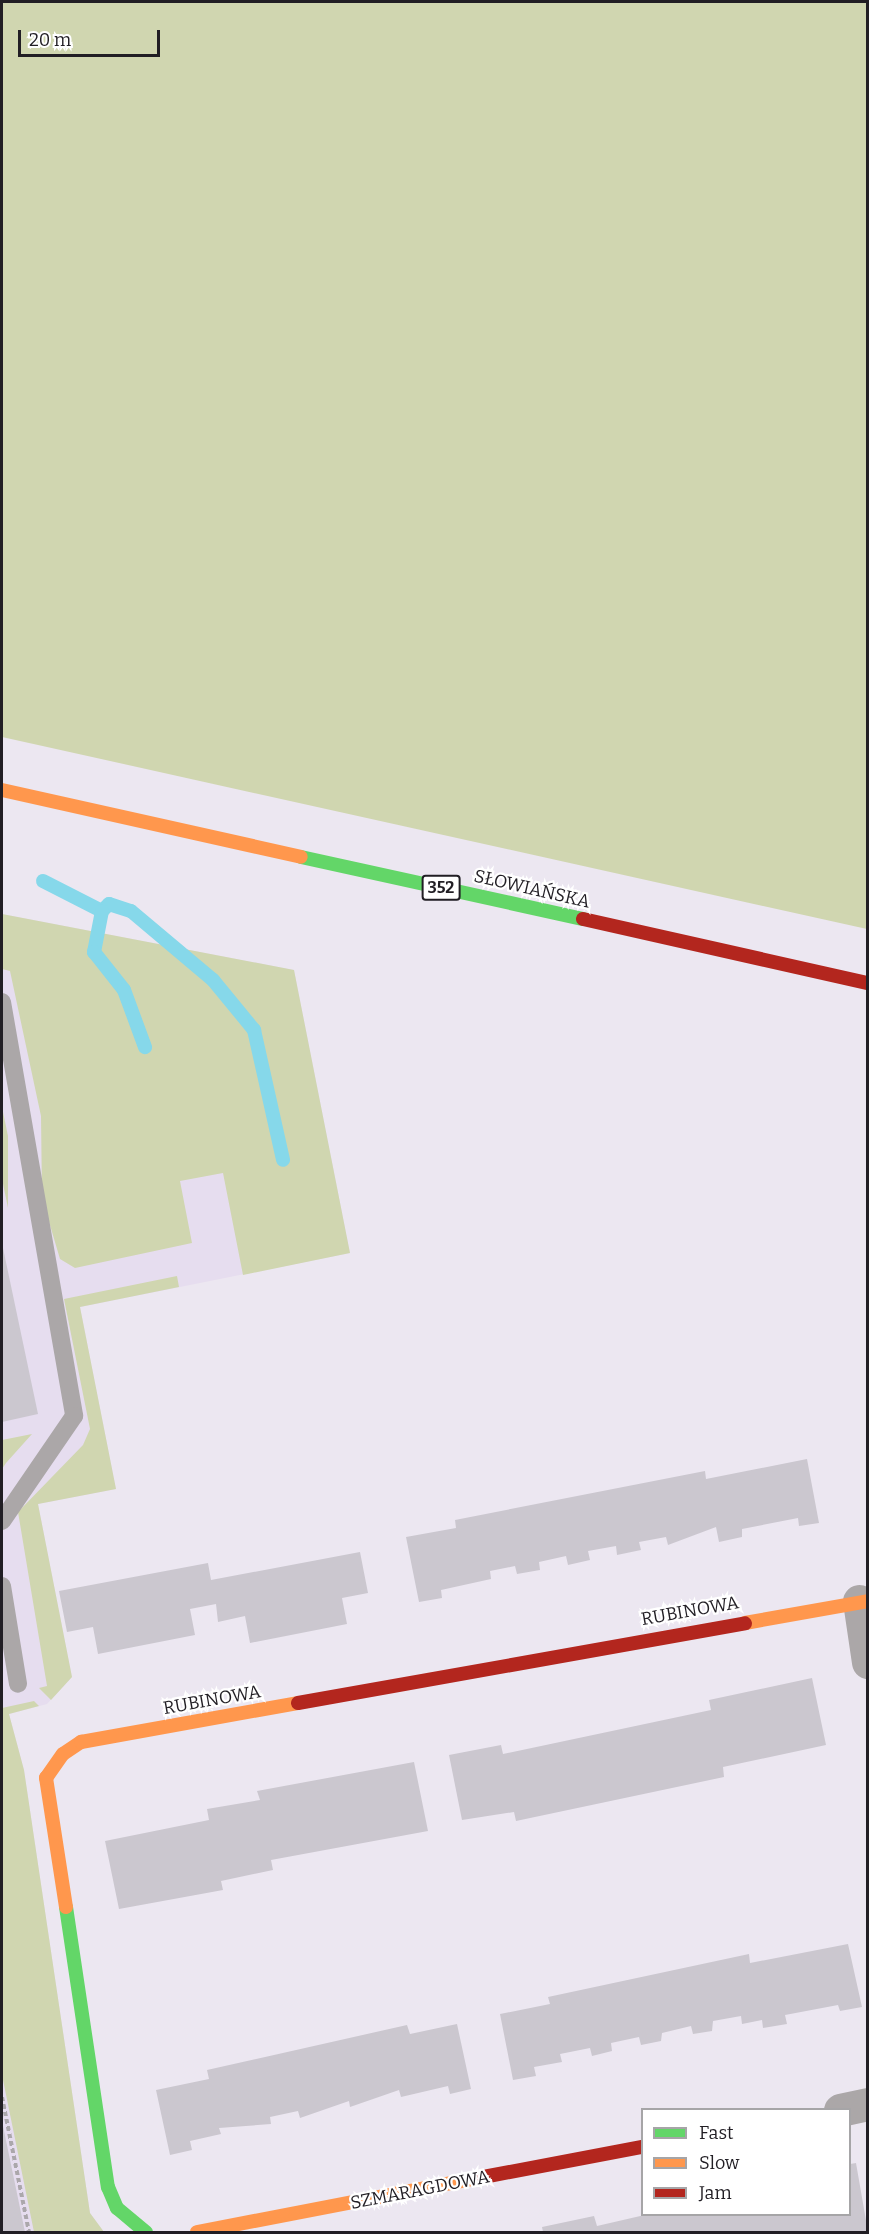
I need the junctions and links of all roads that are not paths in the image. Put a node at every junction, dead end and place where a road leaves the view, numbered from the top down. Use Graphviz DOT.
graph roads {
  1 [pos="6,791"];
  2 [pos="867,982"];
  3 [pos="2,1002"];
  4 [pos="2,1521"];
  5 [pos="2,1586"];
  6 [pos="863,1601"];
  7 [pos="867,1662"];
  8 [pos="18,1684"];
  9 [pos="867,2104"];
  10 [pos="845,2108"];
  11 [pos="641,2147"];
  12 [pos="146,2232"];
  13 [pos="197,2232"];
  1 -- 2 [label="street, SŁOWIAŃSKA / 352"];
  3 -- 4 [label="lane"];
  5 -- 8 [label="lane"];
  6 -- 7 [label="street"];
  6 -- 12 [label="street, RUBINOWA"];
  9 -- 10 [label="street"];
  11 -- 13 [label="street, SZMARAGDOWA"];
}
